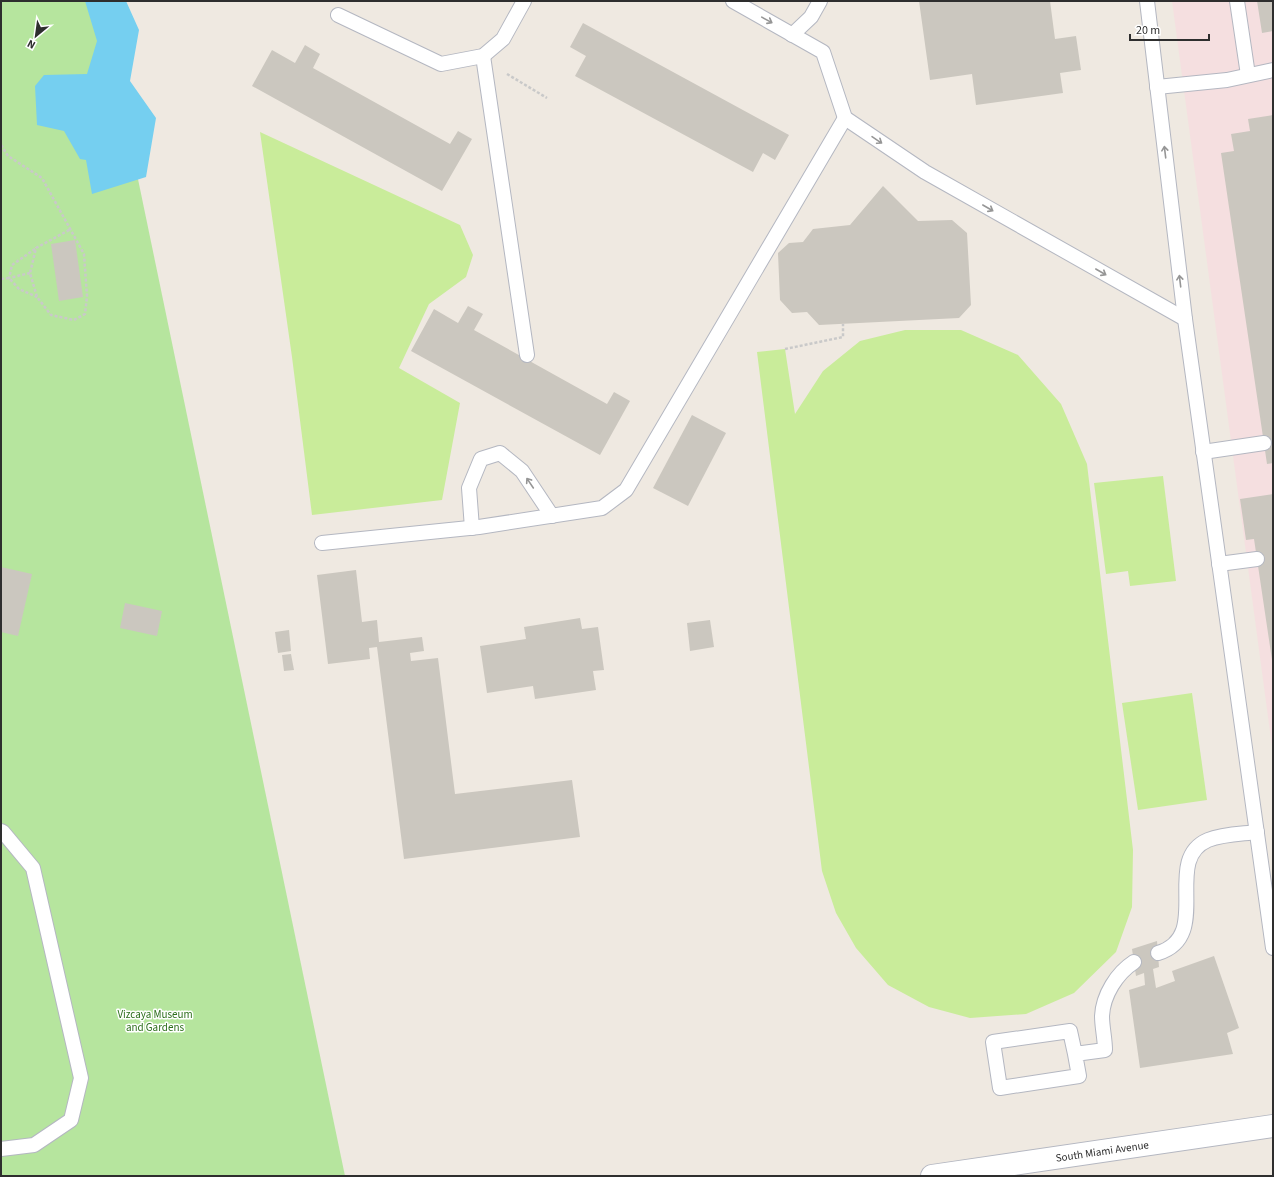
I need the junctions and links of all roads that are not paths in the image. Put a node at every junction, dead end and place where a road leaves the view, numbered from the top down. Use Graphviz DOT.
graph roads {
  1 [pos="524,1"];
  2 [pos="733,1"];
  3 [pos="820,1"];
  4 [pos="1147,1"];
  5 [pos="1237,1"];
  6 [pos="338,15"];
  7 [pos="792,35"];
  8 [pos="483,56"];
  9 [pos="1273,70"];
  10 [pos="1248,75"];
  11 [pos="1157,87"];
  12 [pos="845,118"];
  13 [pos="1185,319"];
  14 [pos="527,355"];
  15 [pos="1264,443"];
  16 [pos="1203,452"];
  17 [pos="552,516"];
  18 [pos="472,528"];
  19 [pos="322,543"];
  20 [pos="1257,559"];
  21 [pos="1219,564"];
  22 [pos="1,832"];
  23 [pos="1257,832"];
  24 [pos="1273,948"];
  25 [pos="1158,953"];
  26 [pos="1134,962"];
  27 [pos="1075,1054"];
  28 [pos="1273,1126"];
  29 [pos="1,1149"];
  30 [pos="932,1176"];
  1 -- 8 [label="lane"];
  2 -- 7 [label="lane, one-way"];
  3 -- 7 [label="lane"];
  4 -- 11 [label="lane"];
  5 -- 10 [label="lane"];
  6 -- 8 [label="lane"];
  7 -- 12 [label="lane"];
  8 -- 14 [label="lane"];
  9 -- 10 [label="lane"];
  10 -- 11 [label="lane"];
  13 -- 11 [label="lane, one-way"];
  12 -- 13 [label="lane, one-way"];
  12 -- 17 [label="lane"];
  13 -- 16 [label="lane"];
  15 -- 16 [label="lane"];
  16 -- 21 [label="lane"];
  17 -- 18 [label="lane"];
  17 -- 18 [label="lane, one-way"];
  18 -- 19 [label="lane"];
  20 -- 21 [label="lane"];
  21 -- 23 [label="lane"];
  22 -- 29 [label="lane"];
  23 -- 24 [label="lane"];
  23 -- 25 [label="lane"];
  26 -- 27 [label="lane"];
  27 -- 27 [label="lane"];
  28 -- 30 [label="main road, South Miami Avenue"];
}
